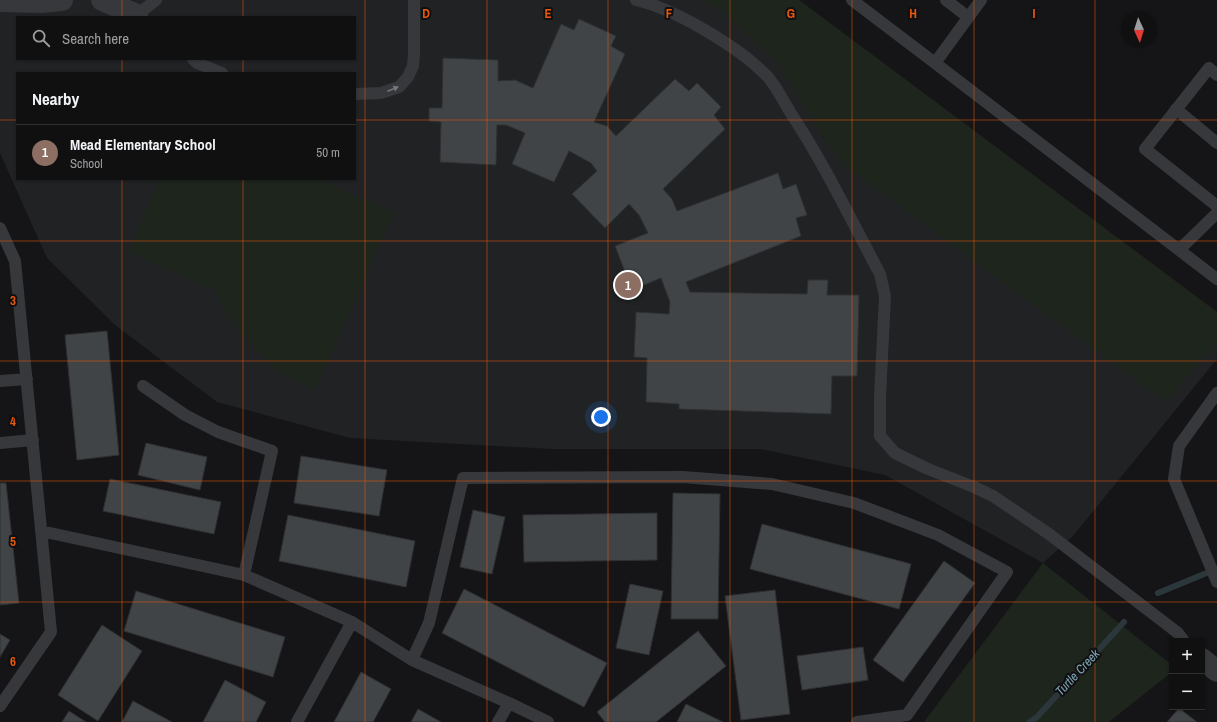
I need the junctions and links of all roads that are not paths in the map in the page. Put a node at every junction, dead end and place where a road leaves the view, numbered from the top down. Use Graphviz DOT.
graph roads {
  1 [pos="62,0"];
  2 [pos="102,0"];
  3 [pos="156,0"];
  4 [pos="414,0"];
  5 [pos="636,0"];
  6 [pos="852,0"];
  7 [pos="946,0"];
  8 [pos="981,0"];
  9 [pos="0,1"];
  10 [pos="139,16"];
  11 [pos="968,17"];
  12 [pos="194,60"];
  13 [pos="935,63"];
  14 [pos="220,72"];
  15 [pos="1217,75"];
  16 [pos="356,94"];
  17 [pos="1176,109"];
  18 [pos="1217,144"];
  19 [pos="1217,206"];
  20 [pos="1217,213"];
  21 [pos="0,228"];
  22 [pos="1179,250"];
  23 [pos="1217,279"];
  24 [pos="27,379"];
  25 [pos="0,381"];
  26 [pos="143,386"];
  27 [pos="1217,393"];
  28 [pos="1211,408"];
  29 [pos="33,440"];
  30 [pos="0,443"];
  31 [pos="42,531"];
  32 [pos="244,575"];
  33 [pos="1217,582"];
  34 [pos="352,622"];
  35 [pos="1182,638"];
  36 [pos="412,660"];
  37 [pos="1205,661"];
  38 [pos="1217,671"];
  39 [pos="509,703"];
  40 [pos="0,706"];
  41 [pos="297,722"];
  42 [pos="498,722"];
  43 [pos="548,722"];
  44 [pos="857,722"];
  1 -- 9 [label="street"];
  2 -- 10 [label="street"];
  3 -- 10 [label="lane"];
  16 -- 4 [label="lane, one-way"];
  5 -- 35 [label="lane"];
  6 -- 13 [label="lane"];
  7 -- 11 [label="lane"];
  8 -- 11 [label="lane"];
  11 -- 13 [label="lane"];
  12 -- 14 [label="lane"];
  13 -- 22 [label="lane"];
  15 -- 17 [label="lane"];
  17 -- 18 [label="lane"];
  17 -- 19 [label="lane"];
  20 -- 22 [label="lane"];
  21 -- 24 [label="lane"];
  22 -- 23 [label="lane"];
  24 -- 25 [label="lane"];
  24 -- 29 [label="lane"];
  26 -- 32 [label="lane"];
  27 -- 28 [label="lane"];
  28 -- 33 [label="lane"];
  29 -- 30 [label="lane"];
  29 -- 31 [label="lane"];
  31 -- 32 [label="lane"];
  31 -- 40 [label="lane"];
  32 -- 34 [label="lane"];
  34 -- 36 [label="lane"];
  34 -- 41 [label="lane"];
  36 -- 39 [label="lane"];
  36 -- 44 [label="lane"];
  37 -- 38 [label="street"];
  39 -- 42 [label="lane"];
  39 -- 43 [label="lane"];
}
